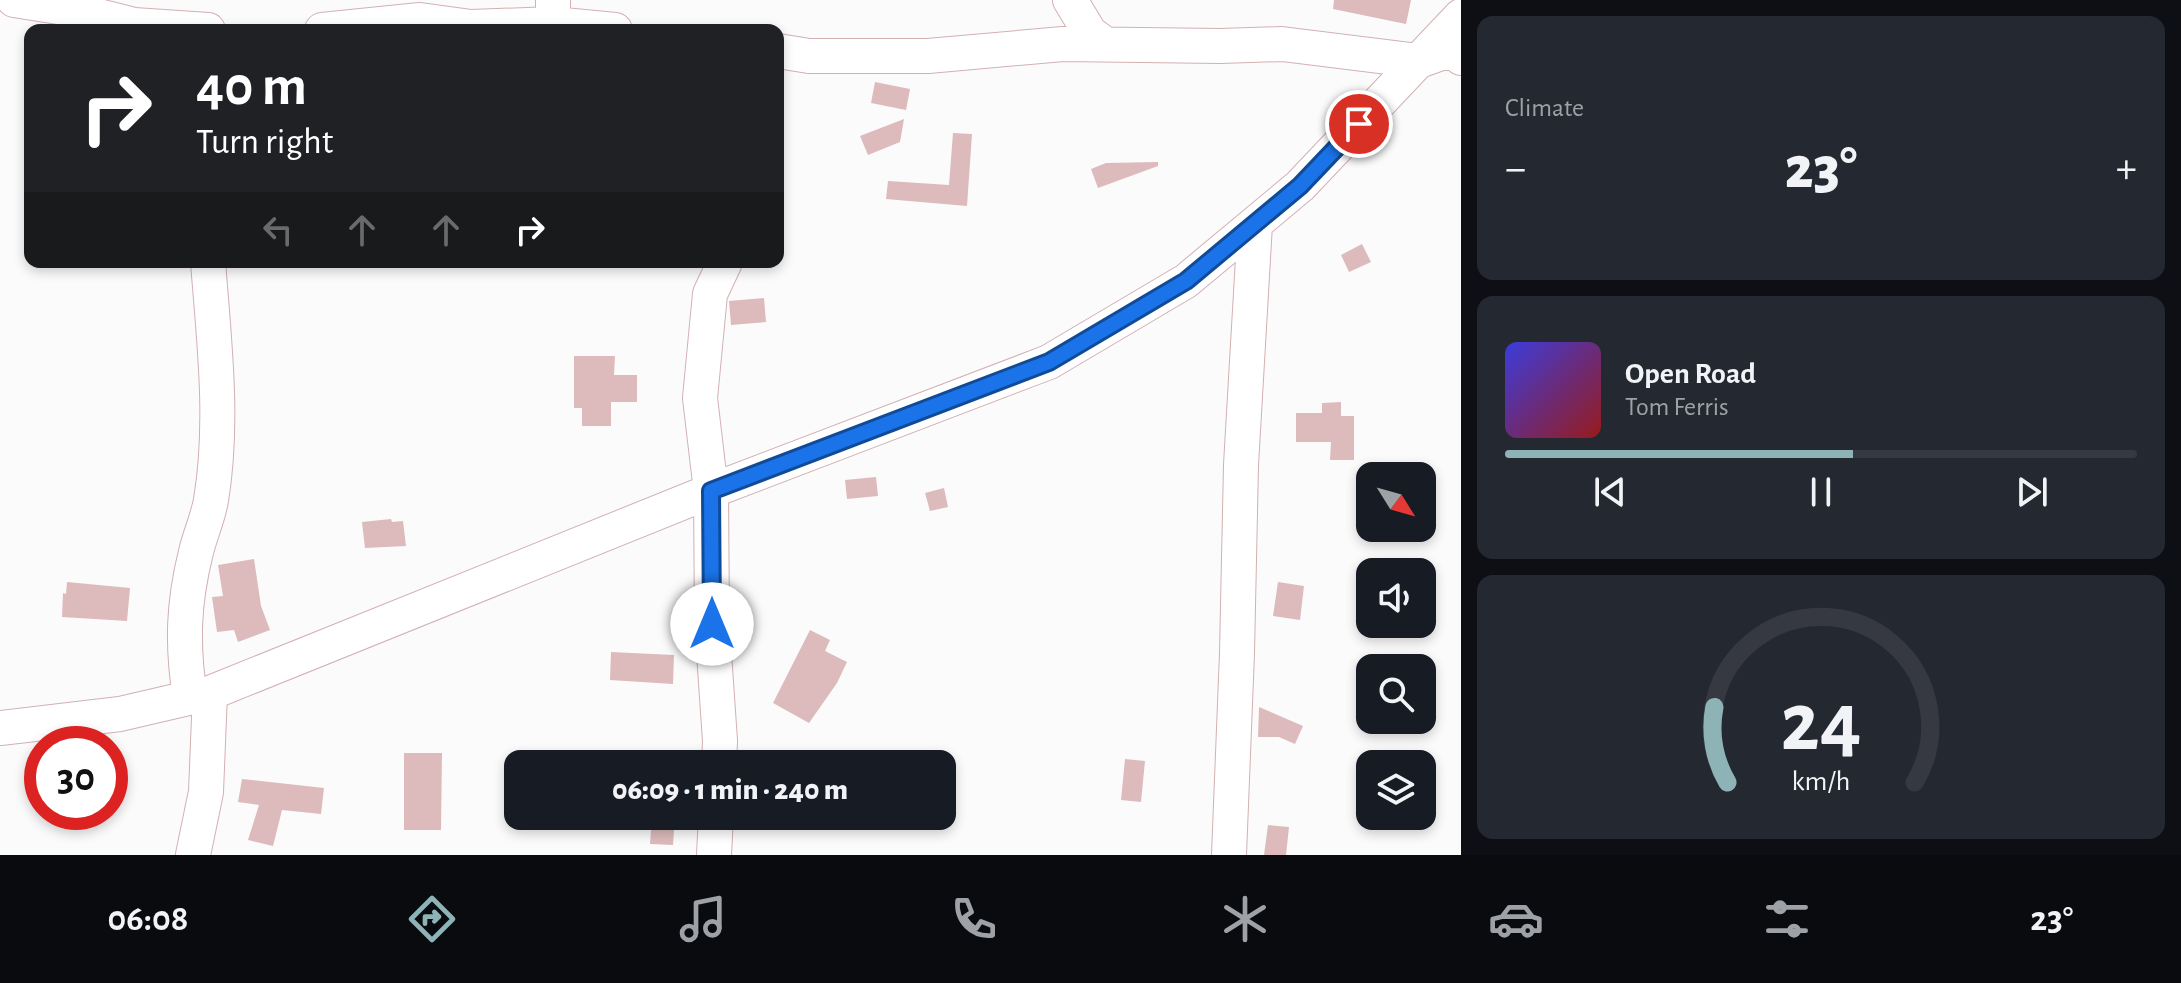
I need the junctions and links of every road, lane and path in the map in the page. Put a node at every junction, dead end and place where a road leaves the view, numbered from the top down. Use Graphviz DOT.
graph roads {
  1 [pos="14,0"];
  2 [pos="1070,0"];
  3 [pos="553,12"];
  4 [pos="1461,16"];
  5 [pos="130,24"];
  6 [pos="381,24"];
  7 [pos="449,24"];
  8 [pos="487,24"];
  9 [pos="594,24"];
  10 [pos="1105,44"];
  11 [pos="784,52"];
  12 [pos="1461,58"];
  13 [pos="1419,61"];
  14 [pos="1255,224"];
  15 [pos="208,268"];
  16 [pos="722,268"];
  17 [pos="711,491"];
  18 [pos="200,695"];
  19 [pos="0,728"];
  20 [pos="720,750"];
  21 [pos="715,830"];
  22 [pos="193,855"];
  23 [pos="714,855"];
  24 [pos="1229,855"];
  1 -- 5 [label="street"];
  2 -- 10 [label="street"];
  3 -- 8 [label="street"];
  3 -- 9 [label="street"];
  4 -- 13 [label="street"];
  6 -- 7 [label="street"];
  10 -- 11 [label="street"];
  10 -- 13 [label="street"];
  12 -- 13 [label="street"];
  13 -- 14 [label="street"];
  14 -- 17 [label="street"];
  14 -- 24 [label="street"];
  15 -- 18 [label="street"];
  16 -- 17 [label="street"];
  17 -- 18 [label="street"];
  17 -- 20 [label="street"];
  18 -- 19 [label="street"];
  18 -- 22 [label="street"];
  21 -- 23 [label="street"];
}
